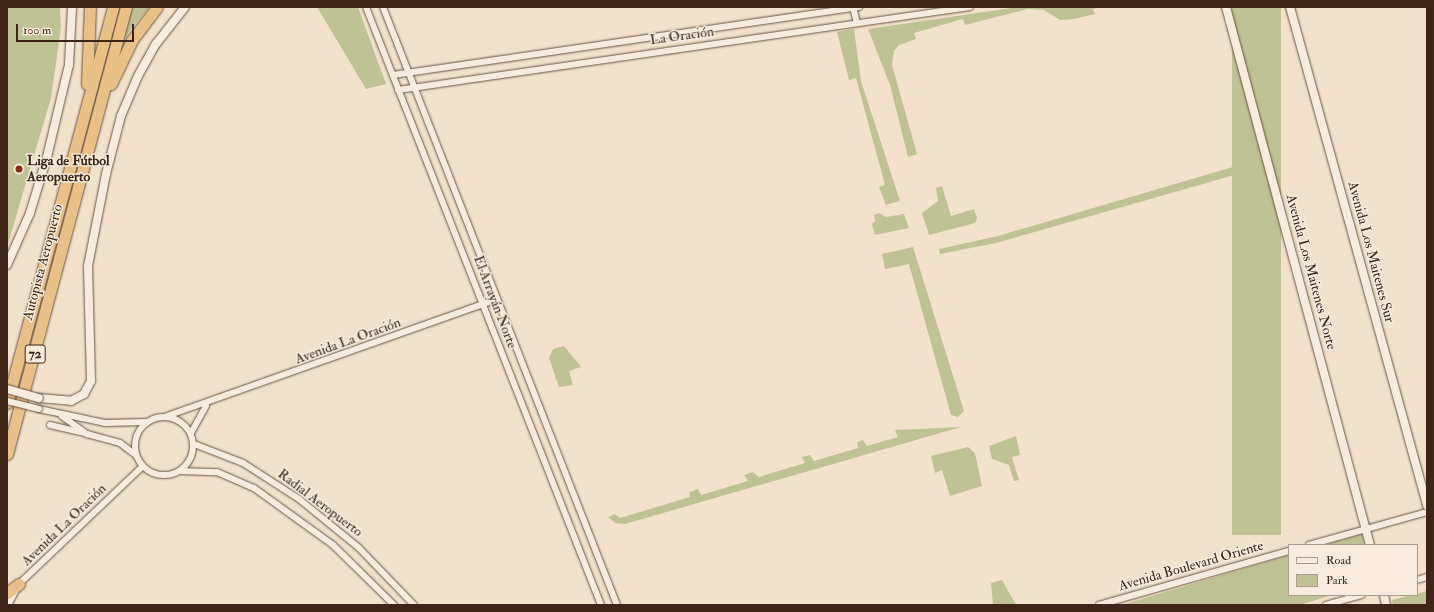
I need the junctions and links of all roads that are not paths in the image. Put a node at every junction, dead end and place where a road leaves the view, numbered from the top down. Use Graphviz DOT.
graph roads {
  1 [pos="72,7"];
  2 [pos="90,7"];
  3 [pos="113,7"];
  4 [pos="126,7"];
  5 [pos="157,7"];
  6 [pos="185,7"];
  7 [pos="366,7"];
  8 [pos="383,7"];
  9 [pos="855,7"];
  10 [pos="970,7"];
  11 [pos="1226,7"];
  12 [pos="1290,7"];
  13 [pos="857,23"];
  14 [pos="409,72"];
  15 [pos="393,75"];
  16 [pos="414,87"];
  17 [pos="398,90"];
  18 [pos="86,106"];
  19 [pos="99,110"];
  20 [pos="7,265"];
  21 [pos="497,300"];
  22 [pos="483,305"];
  23 [pos="7,389"];
  24 [pos="7,402"];
  25 [pos="207,405"];
  26 [pos="53,412"];
  27 [pos="167,416"];
  28 [pos="147,422"];
  29 [pos="50,425"];
  30 [pos="191,433"];
  31 [pos="87,434"];
  32 [pos="194,444"];
  33 [pos="7,454"];
  34 [pos="136,455"];
  35 [pos="143,466"];
  36 [pos="179,471"];
  37 [pos="1427,505"];
  38 [pos="1427,512"];
  39 [pos="1366,529"];
  40 [pos="1313,544"];
  41 [pos="1370,544"];
  42 [pos="1288,551"];
  43 [pos="19,584"];
  44 [pos="7,593"];
  45 [pos="1358,596"];
  46 [pos="8,605"];
  47 [pos="394,605"];
  48 [pos="414,605"];
  49 [pos="600,605"];
  50 [pos="617,605"];
  51 [pos="1099,605"];
  52 [pos="1326,605"];
  1 -- 20 [label="street"];
  2 -- 18 [label="highway"];
  3 -- 18 [label="highway, Autopista Aeropuerto / 72"];
  4 -- 19 [label="highway, Autopista Aeropuerto / 72"];
  5 -- 19 [label="highway"];
  6 -- 23 [label="street, bridge"];
  7 -- 15 [label="street, El Arrayán Norte"];
  8 -- 14 [label="street, El Arrayán Norte"];
  9 -- 13 [label="street"];
  9 -- 14 [label="street, La Oración"];
  10 -- 13 [label="street, La Oración"];
  11 -- 39 [label="street, Avenida Los Maitenes Norte"];
  12 -- 37 [label="street, Avenida Los Maitenes Sur"];
  13 -- 16 [label="street, La Oración"];
  14 -- 15 [label="street, La Oración"];
  14 -- 16 [label="street, El Arrayán Norte"];
  15 -- 17 [label="street, El Arrayán Norte"];
  16 -- 17 [label="street, La Oración"];
  16 -- 21 [label="street, El Arrayán Norte"];
  17 -- 22 [label="street, El Arrayán Norte"];
  18 -- 24 [label="highway, Autopista Aeropuerto / 72"];
  19 -- 33 [label="highway, Autopista Aeropuerto / 72"];
  21 -- 22 [label="street, Avenida La Oración"];
  21 -- 50 [label="street, El Arrayán Norte"];
  22 -- 25 [label="street, Avenida La Oración"];
  22 -- 49 [label="street, El Arrayán Norte"];
  24 -- 26 [label="street, bridge"];
  25 -- 27 [label="street, Avenida La Oración"];
  25 -- 30 [label="street"];
  26 -- 28 [label="street"];
  26 -- 31 [label="street"];
  27 -- 28 [label="street"];
  27 -- 30 [label="street"];
  28 -- 34 [label="street"];
  29 -- 31 [label="street"];
  30 -- 32 [label="street"];
  31 -- 34 [label="street"];
  32 -- 36 [label="street"];
  32 -- 48 [label="street, Radial Aeropuerto"];
  34 -- 35 [label="street"];
  35 -- 36 [label="street"];
  35 -- 43 [label="street, Avenida La Oración"];
  36 -- 47 [label="street, Radial Aeropuerto"];
  38 -- 39 [label="street"];
  39 -- 40 [label="street"];
  39 -- 41 [label="street, Avenida Los Maitenes Norte"];
  42 -- 51 [label="street, Avenida Boulevard Oriente"];
  43 -- 44 [label="highway"];
  43 -- 46 [label="street, Avenida La Oración"];
  45 -- 52 [label="street"];
}
